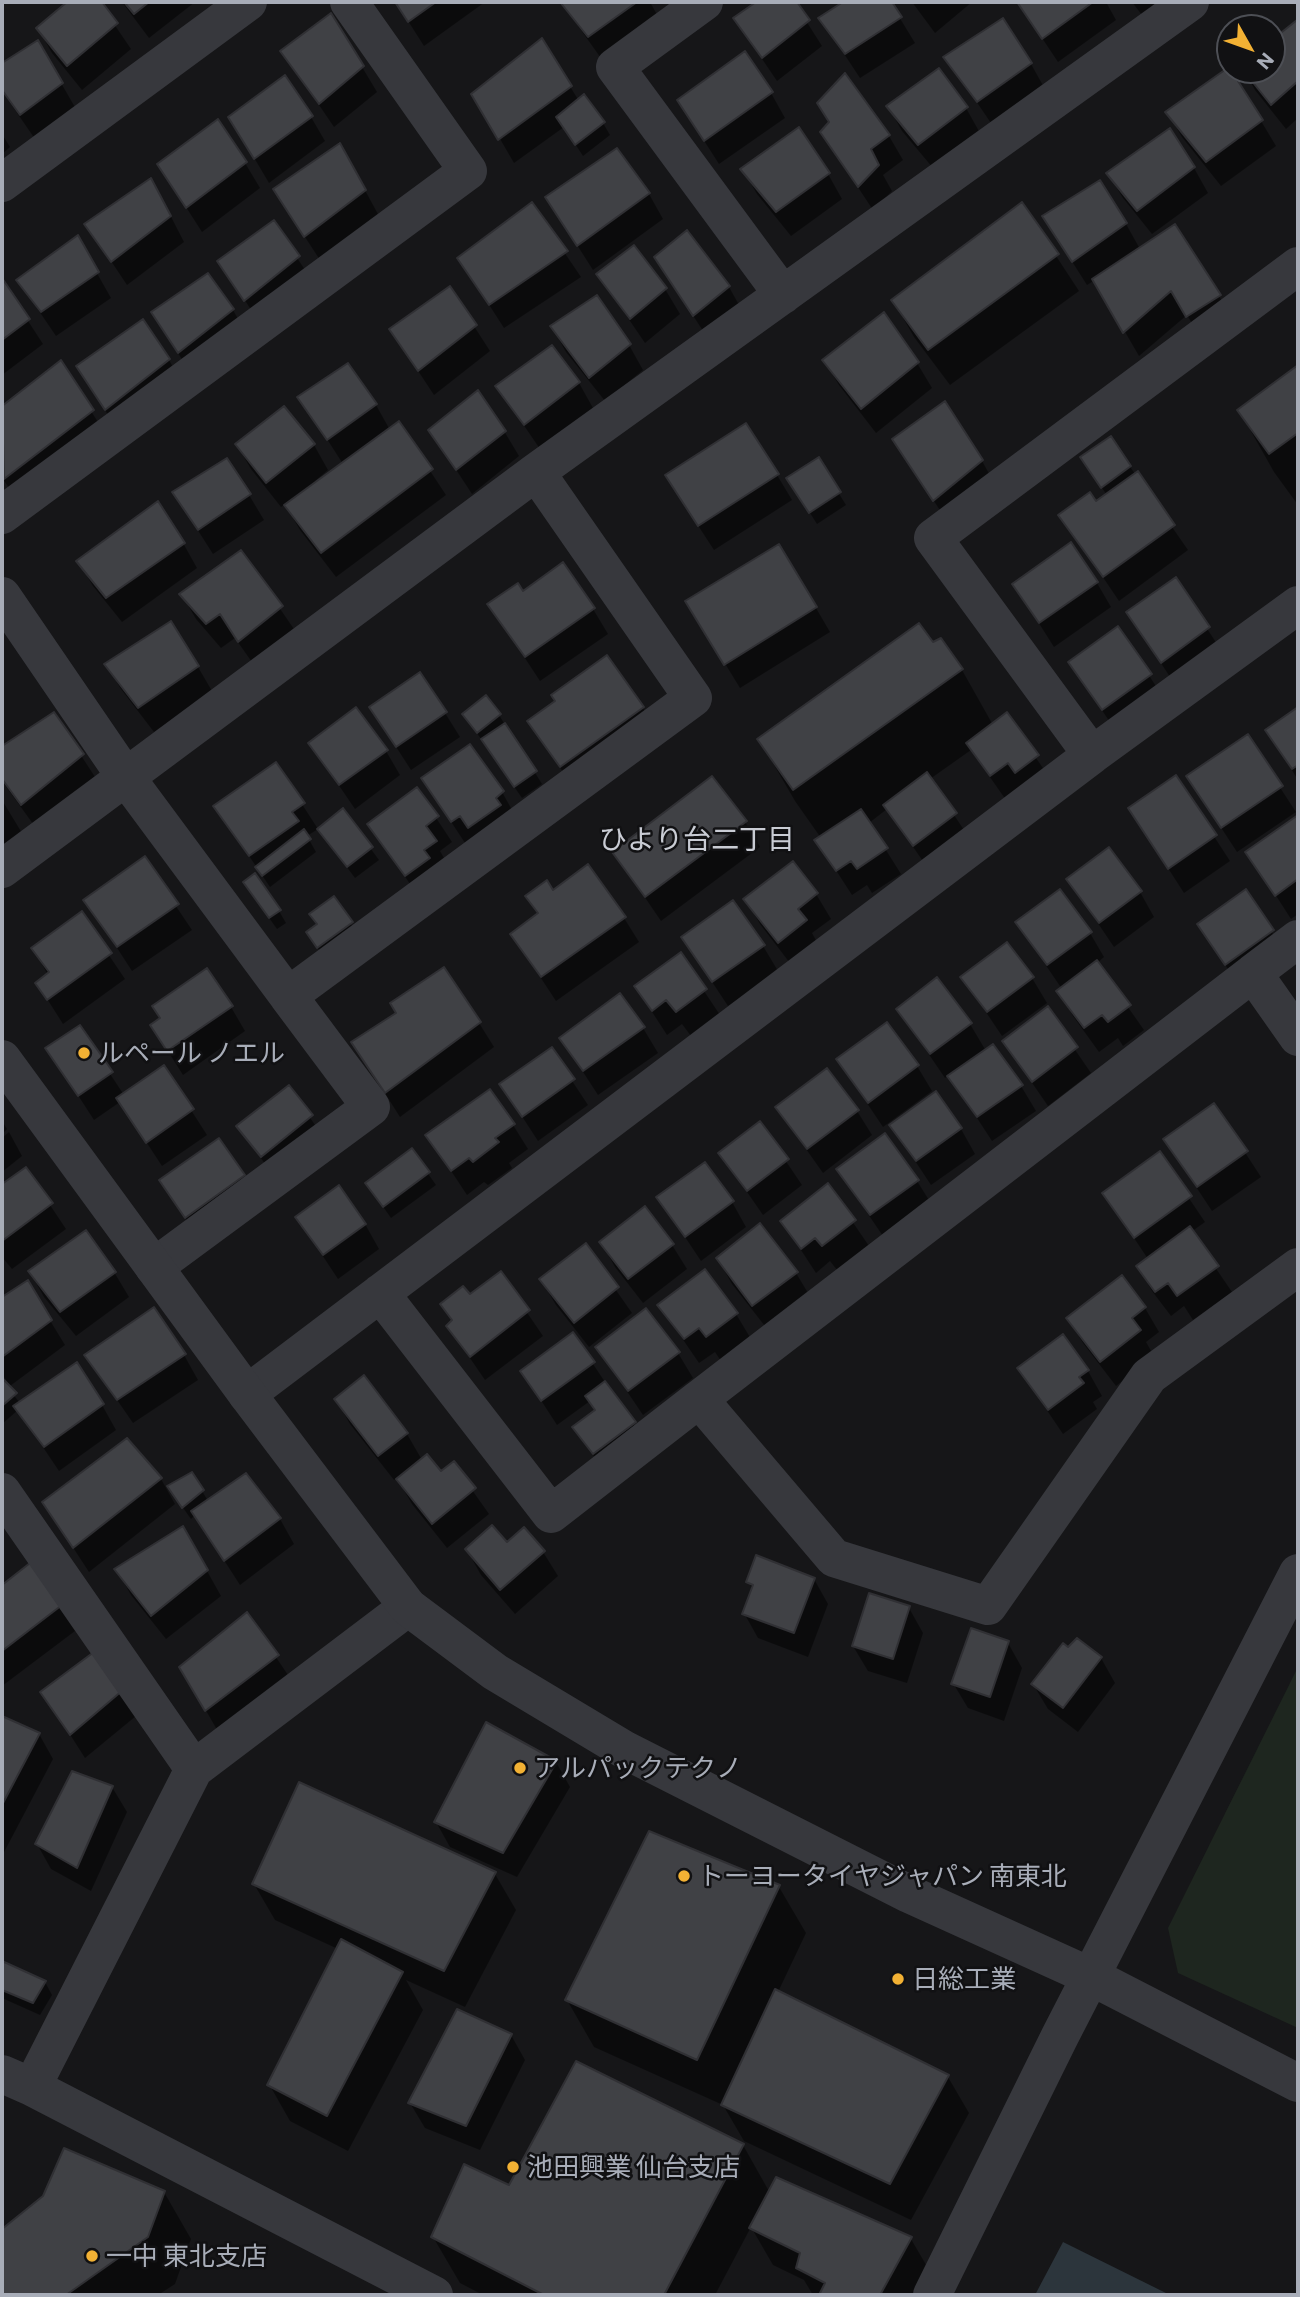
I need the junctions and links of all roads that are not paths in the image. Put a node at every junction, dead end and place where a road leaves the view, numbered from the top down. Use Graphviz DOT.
graph roads {
  1 [pos="248,2"];
  2 [pos="349,2"];
  3 [pos="704,2"];
  4 [pos="1190,2"];
  5 [pos="2,183"];
  6 [pos="1298,266"];
  7 [pos="783,295"];
  8 [pos="536,472"];
  9 [pos="2,515"];
  10 [pos="2,596"];
  11 [pos="1298,605"];
  12 [pos="1092,755"];
  13 [pos="125,776"];
  14 [pos="2,869"];
  15 [pos="1298,939"];
  16 [pos="1253,973"];
  17 [pos="288,996"];
  18 [pos="1298,1037"];
  19 [pos="2,1059"];
  20 [pos="154,1267"];
  21 [pos="1298,1267"];
  22 [pos="380,1293"];
  23 [pos="247,1394"];
  24 [pos="699,1398"];
  25 [pos="5,1505"];
  26 [pos="1298,1573"];
  27 [pos="408,1607"];
  28 [pos="194,1769"];
  29 [pos="1092,1978"];
  30 [pos="17,2080"];
  31 [pos="1298,2083"];
  32 [pos="435,2295"];
  33 [pos="932,2295"];
  1 -- 5 [label="street"];
  2 -- 9 [label="street"];
  3 -- 7 [label="street"];
  4 -- 7 [label="street"];
  6 -- 12 [label="street"];
  7 -- 8 [label="street"];
  8 -- 13 [label="street"];
  8 -- 17 [label="street"];
  10 -- 13 [label="street"];
  11 -- 12 [label="street"];
  12 -- 22 [label="street"];
  13 -- 14 [label="street"];
  13 -- 17 [label="street"];
  15 -- 16 [label="street"];
  16 -- 18 [label="street"];
  16 -- 24 [label="street"];
  17 -- 20 [label="street"];
  19 -- 20 [label="street"];
  20 -- 23 [label="street"];
  21 -- 24 [label="street"];
  22 -- 23 [label="street"];
  22 -- 24 [label="street"];
  23 -- 27 [label="street"];
  25 -- 28 [label="street"];
  26 -- 29 [label="street"];
  27 -- 28 [label="street"];
  27 -- 29 [label="street"];
  28 -- 30 [label="street"];
  29 -- 31 [label="street"];
  29 -- 33 [label="street"];
  30 -- 32 [label="street"];
}
